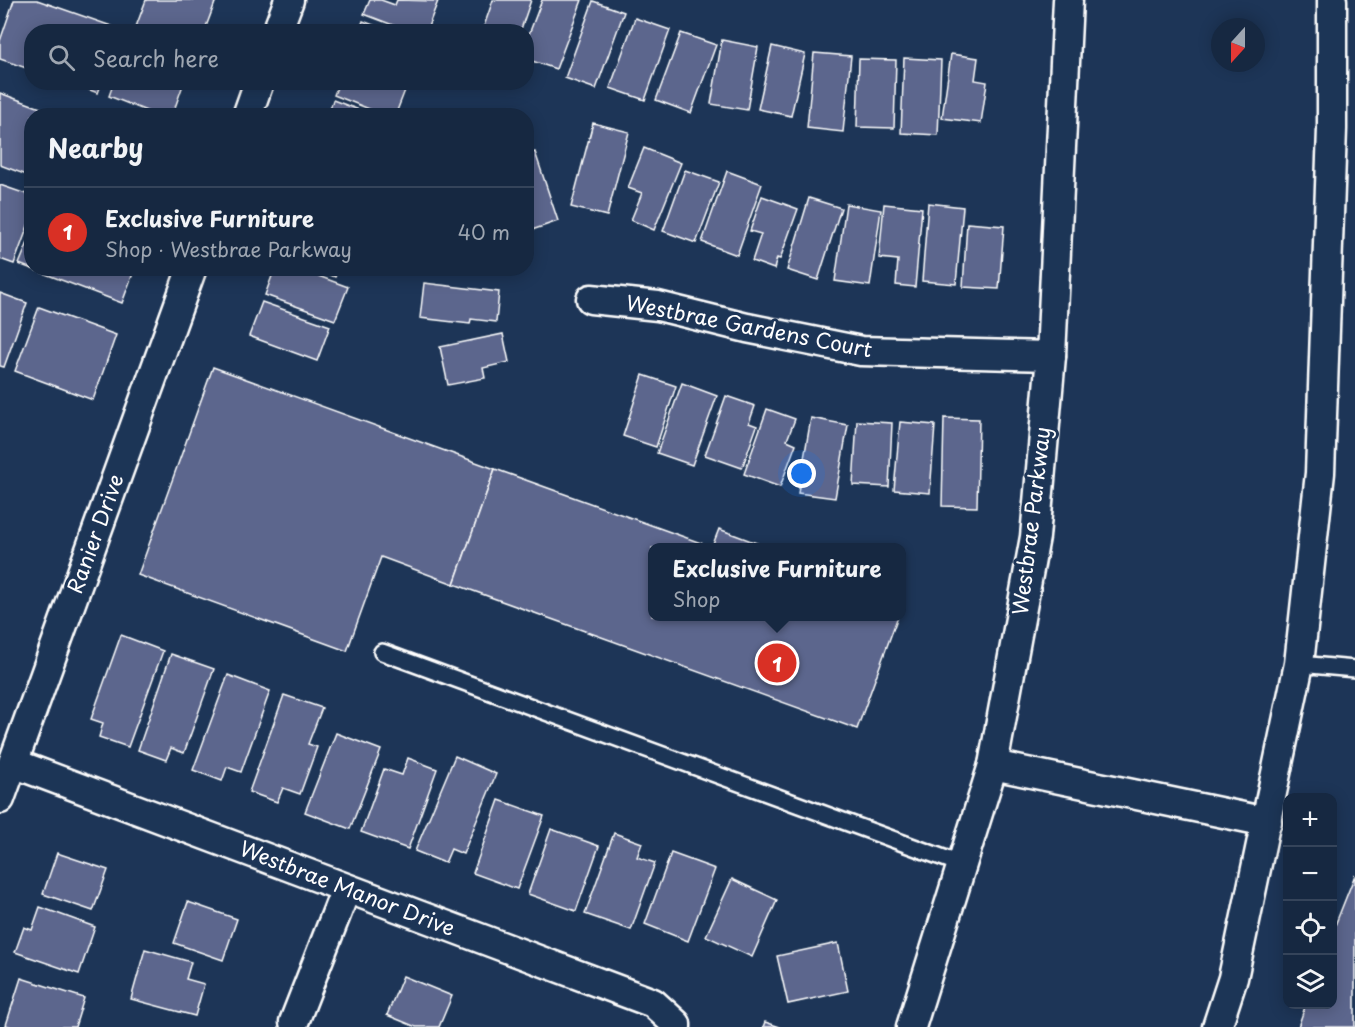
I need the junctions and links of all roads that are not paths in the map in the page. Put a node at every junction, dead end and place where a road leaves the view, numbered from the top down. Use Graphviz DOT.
graph roads {
  1 [pos="289,0"];
  2 [pos="1068,0"];
  3 [pos="1332,0"];
  4 [pos="281,24"];
  5 [pos="256,90"];
  6 [pos="250,108"];
  7 [pos="189,276"];
  8 [pos="591,299"];
  9 [pos="1051,356"];
  10 [pos="382,652"];
  11 [pos="1299,663"];
  12 [pos="1355,669"];
  13 [pos="13,763"];
  14 [pos="993,765"];
  15 [pos="0,799"];
  16 [pos="1267,822"];
  17 [pos="963,865"];
  18 [pos="346,889"];
  19 [pos="294,1022"];
  20 [pos="676,1026"];
  21 [pos="911,1027"];
  22 [pos="1217,1027"];
  1 -- 4 [label="street"];
  2 -- 9 [label="street, Westbrae Parkway"];
  3 -- 11 [label="street"];
  5 -- 6 [label="street"];
  7 -- 13 [label="street, Ranier Drive"];
  8 -- 9 [label="street, Westbrae Gardens Court"];
  9 -- 14 [label="street, Westbrae Parkway"];
  10 -- 17 [label="lane"];
  11 -- 12 [label="lane"];
  11 -- 16 [label="street"];
  13 -- 15 [label="street, Ranier Drive"];
  13 -- 18 [label="street, Westbrae Manor Drive"];
  14 -- 16 [label="street"];
  14 -- 17 [label="street, Westbrae Parkway"];
  16 -- 22 [label="street"];
  17 -- 21 [label="street, Westbrae Parkway"];
  18 -- 19 [label="street"];
  18 -- 20 [label="street, Westbrae Manor Drive"];
}
